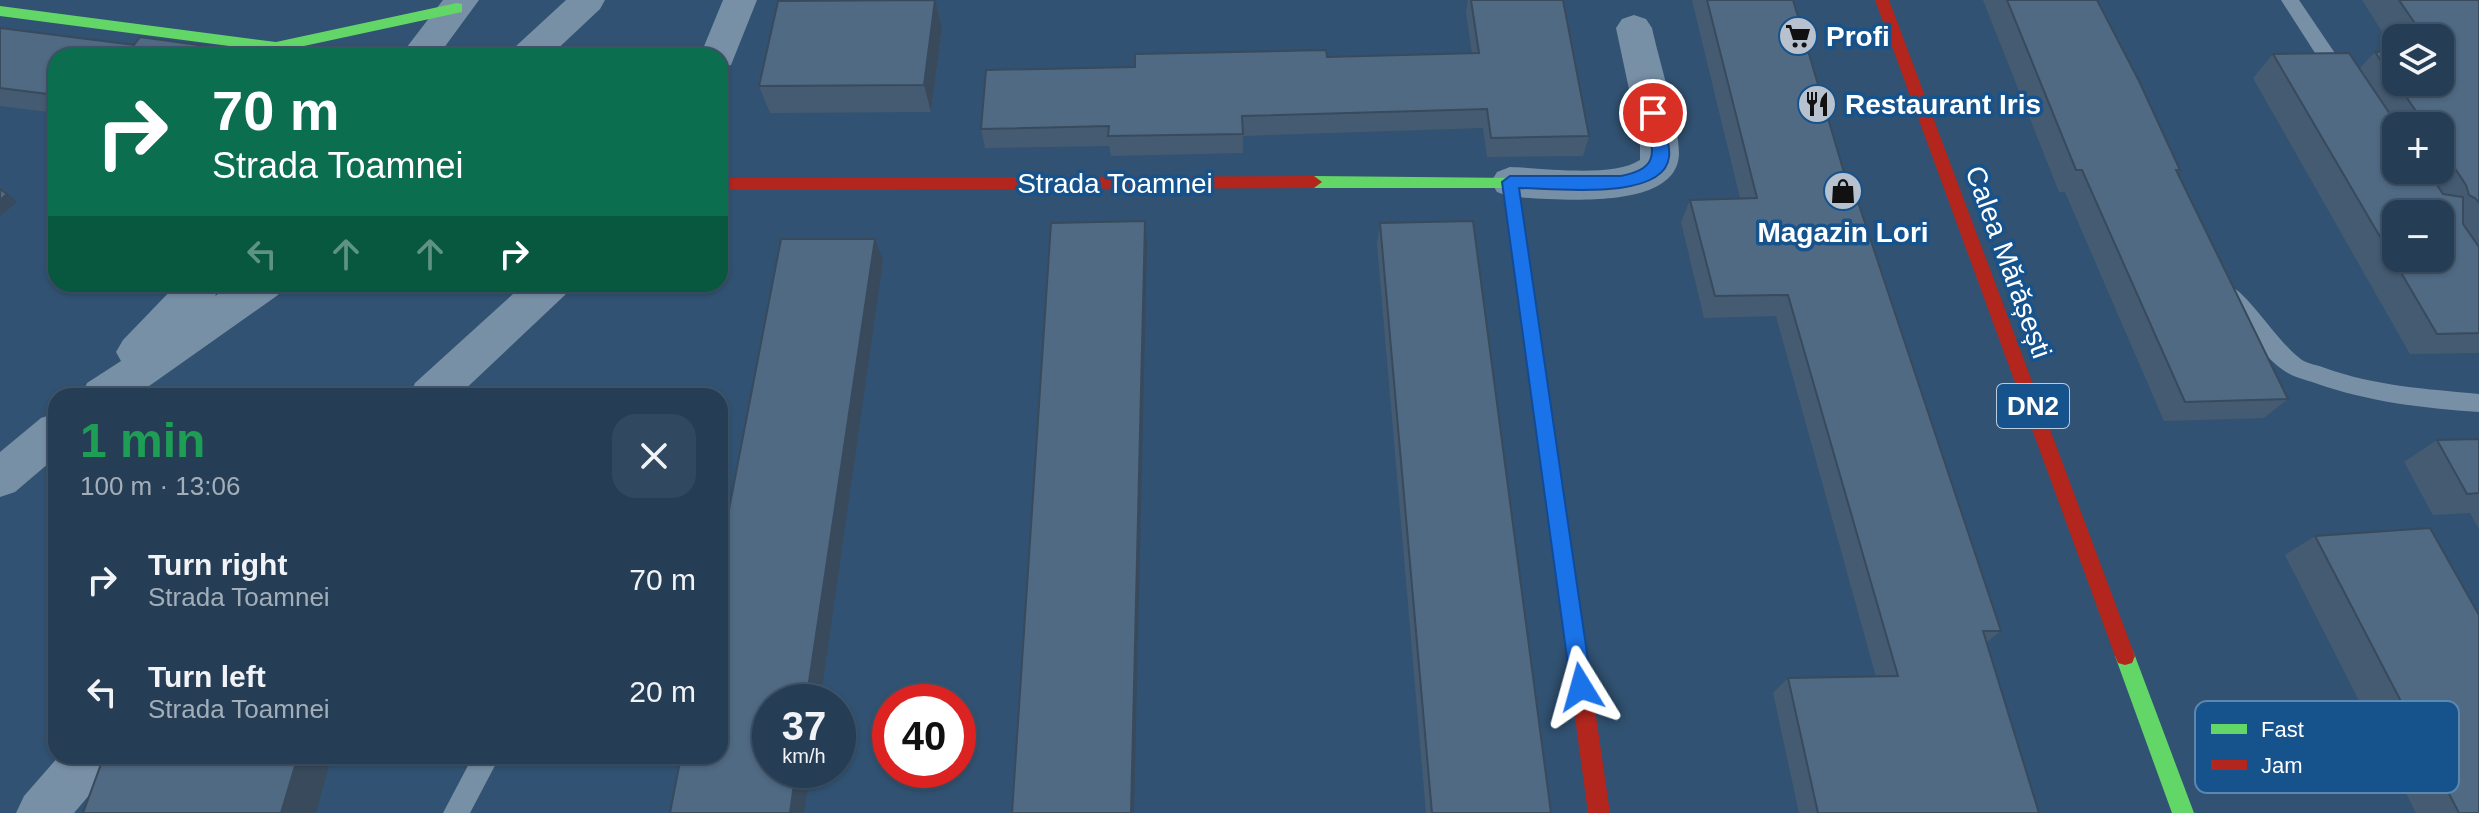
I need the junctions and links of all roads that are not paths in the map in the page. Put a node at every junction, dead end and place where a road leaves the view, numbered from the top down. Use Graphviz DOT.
graph roads {
  1 [pos="588,0"];
  2 [pos="740,0"];
  3 [pos="1882,0"];
  4 [pos="2290,0"];
  5 [pos="460,4"];
  6 [pos="0,11"];
  7 [pos="1634,28"];
  8 [pos="259,48"];
  9 [pos="291,48"];
  10 [pos="424,48"];
  11 [pos="537,48"];
  12 [pos="721,48"];
  13 [pos="2347,86"];
  14 [pos="1510,182"];
  15 [pos="728,184"];
  16 [pos="2227,284"];
  17 [pos="194,292"];
  18 [pos="252,292"];
  19 [pos="542,292"];
  20 [pos="102,388"];
  21 [pos="114,388"];
  22 [pos="439,388"];
  23 [pos="2479,403"];
  24 [pos="48,438"];
  25 [pos="0,478"];
  26 [pos="84,764"];
  27 [pos="483,764"];
  28 [pos="41,813"];
  29 [pos="456,813"];
  30 [pos="1599,813"];
  31 [pos="2183,813"];
  1 -- 11 [label="street"];
  2 -- 12 [label="street"];
  3 -- 31 [label="street, Calea Mărășești / DN2"];
  4 -- 13 [label="lane"];
  5 -- 9 [label="street"];
  5 -- 10 [label="street"];
  6 -- 8 [label="street"];
  7 -- 14 [label="street, Strada Toamnei"];
  14 -- 15 [label="street, Strada Toamnei"];
  14 -- 30 [label="street"];
  16 -- 23 [label="lane"];
  17 -- 20 [label="street"];
  18 -- 21 [label="street"];
  19 -- 22 [label="street"];
  24 -- 25 [label="street"];
  26 -- 28 [label="street"];
  27 -- 29 [label="lane"];
}
